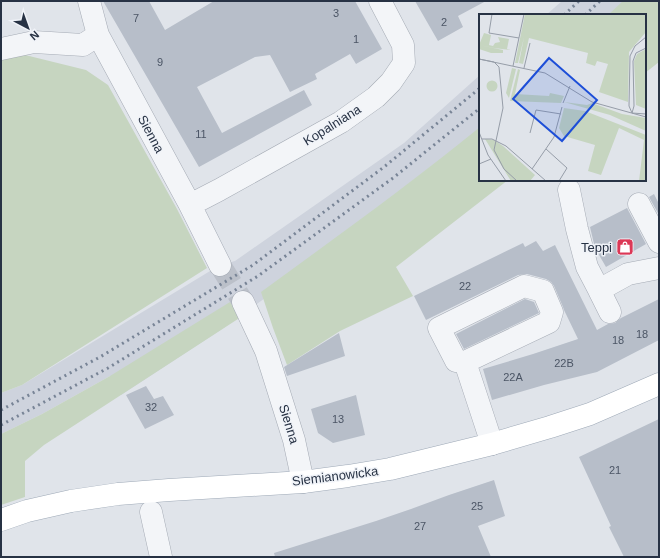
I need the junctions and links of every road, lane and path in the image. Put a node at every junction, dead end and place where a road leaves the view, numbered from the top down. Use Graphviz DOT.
graph roads {
  1 [pos="89,1"];
  2 [pos="380,1"];
  3 [pos="98,35"];
  4 [pos="1,48"];
  5 [pos="569,190"];
  6 [pos="639,204"];
  7 [pos="190,205"];
  8 [pos="659,242"];
  9 [pos="220,265"];
  10 [pos="659,268"];
  11 [pos="599,290"];
  12 [pos="243,302"];
  13 [pos="610,312"];
  14 [pos="465,362"];
  15 [pos="659,384"];
  16 [pos="492,444"];
  17 [pos="303,482"];
  18 [pos="151,512"];
  19 [pos="1,520"];
  20 [pos="161,557"];
  1 -- 3 [label="street, Sienna"];
  2 -- 7 [label="street, Kopalniana"];
  3 -- 4 [label="street"];
  3 -- 7 [label="street, Sienna"];
  5 -- 11 [label="street"];
  6 -- 8 [label="street"];
  7 -- 9 [label="street, Sienna"];
  10 -- 11 [label="street"];
  11 -- 13 [label="street"];
  12 -- 17 [label="street, Sienna"];
  14 -- 14 [label="street"];
  14 -- 16 [label="street"];
  15 -- 16 [label="main road, Siemianowicka"];
  16 -- 17 [label="main road, Siemianowicka"];
  17 -- 19 [label="main road, Siemianowicka"];
  18 -- 20 [label="street"];
}
